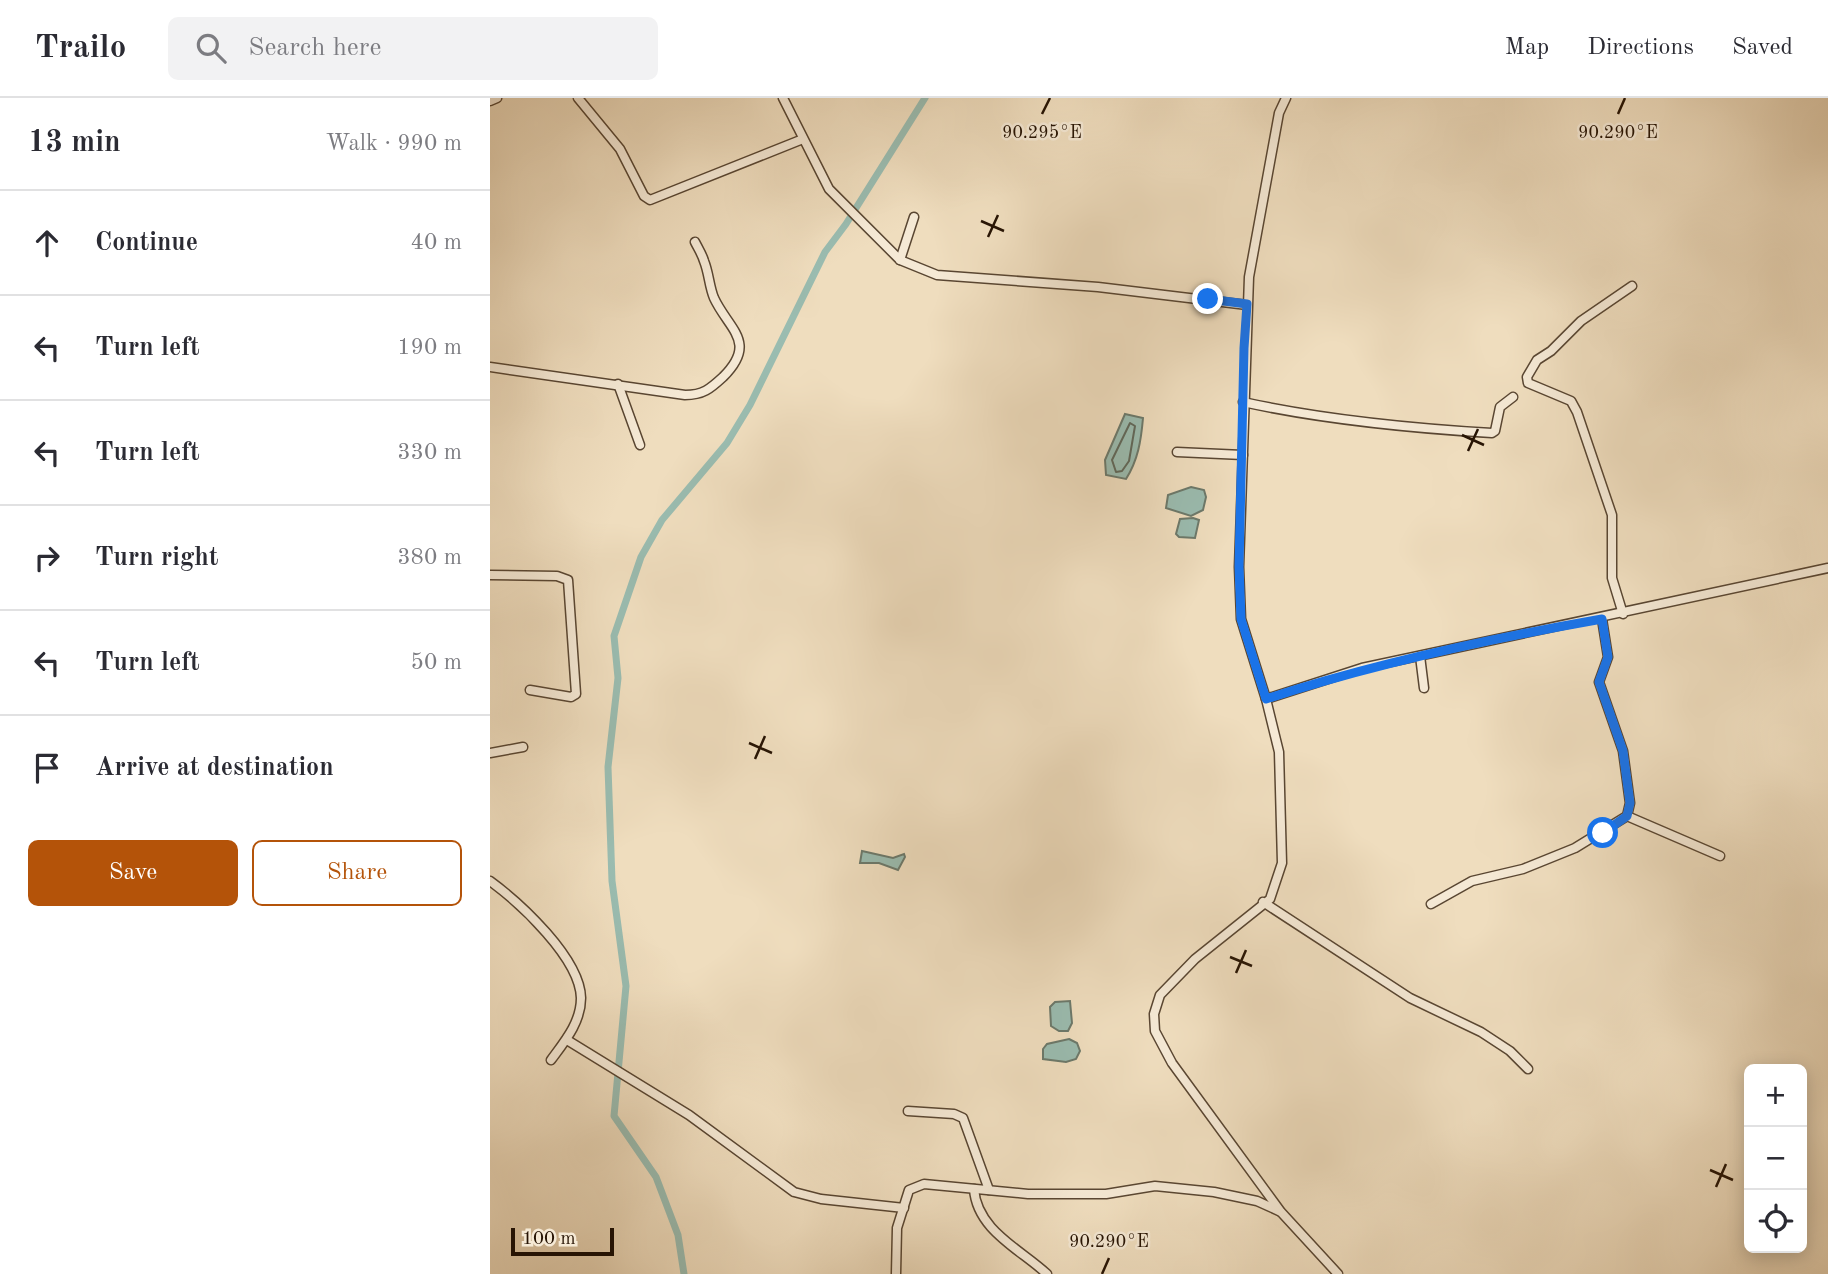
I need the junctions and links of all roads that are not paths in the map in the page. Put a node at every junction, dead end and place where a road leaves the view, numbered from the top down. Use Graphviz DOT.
graph roads {
  1 [pos="497,98"];
  2 [pos="578,98"];
  3 [pos="783,98"];
  4 [pos="1286,98"];
  5 [pos="490,101"];
  6 [pos="803,139"];
  7 [pos="914,217"];
  8 [pos="695,242"];
  9 [pos="900,260"];
  10 [pos="1632,286"];
  11 [pos="1247,304"];
  12 [pos="490,367"];
  13 [pos="618,384"];
  14 [pos="1513,397"];
  15 [pos="1243,402"];
  16 [pos="640,445"];
  17 [pos="1177,452"];
  18 [pos="1243,455"];
  19 [pos="1828,568"];
  20 [pos="490,575"];
  21 [pos="1623,614"];
  22 [pos="1602,619"];
  23 [pos="1420,656"];
  24 [pos="1424,688"];
  25 [pos="530,690"];
  26 [pos="1266,699"];
  27 [pos="523,747"];
  28 [pos="490,753"];
  29 [pos="1627,816"];
  30 [pos="1720,856"];
  31 [pos="490,881"];
  32 [pos="1263,902"];
  33 [pos="1431,904"];
  34 [pos="567,1040"];
  35 [pos="551,1060"];
  36 [pos="1528,1069"];
  37 [pos="908,1111"];
  38 [pos="974,1189"];
  39 [pos="989,1190"];
  40 [pos="904,1208"];
  41 [pos="1281,1212"];
  42 [pos="896,1274"];
  43 [pos="1047,1274"];
  44 [pos="1338,1274"];
  1 -- 5 [label="street"];
  2 -- 6 [label="street"];
  3 -- 6 [label="street"];
  4 -- 11 [label="street"];
  6 -- 9 [label="street"];
  7 -- 9 [label="street"];
  8 -- 13 [label="street"];
  9 -- 11 [label="street"];
  10 -- 21 [label="street"];
  11 -- 15 [label="street"];
  12 -- 13 [label="street"];
  13 -- 16 [label="street"];
  14 -- 15 [label="street"];
  15 -- 18 [label="street"];
  17 -- 18 [label="street"];
  18 -- 26 [label="street"];
  19 -- 21 [label="street"];
  20 -- 25 [label="street"];
  21 -- 22 [label="street"];
  22 -- 23 [label="street"];
  22 -- 29 [label="street"];
  23 -- 24 [label="street"];
  23 -- 26 [label="street"];
  26 -- 32 [label="street"];
  27 -- 28 [label="street"];
  29 -- 30 [label="street"];
  29 -- 33 [label="street"];
  31 -- 34 [label="street"];
  32 -- 36 [label="street"];
  32 -- 41 [label="street"];
  34 -- 35 [label="street"];
  34 -- 40 [label="street"];
  37 -- 39 [label="street"];
  38 -- 39 [label="street"];
  38 -- 40 [label="street"];
  38 -- 43 [label="street"];
  39 -- 41 [label="street"];
  40 -- 42 [label="street"];
  41 -- 44 [label="street"];
}
